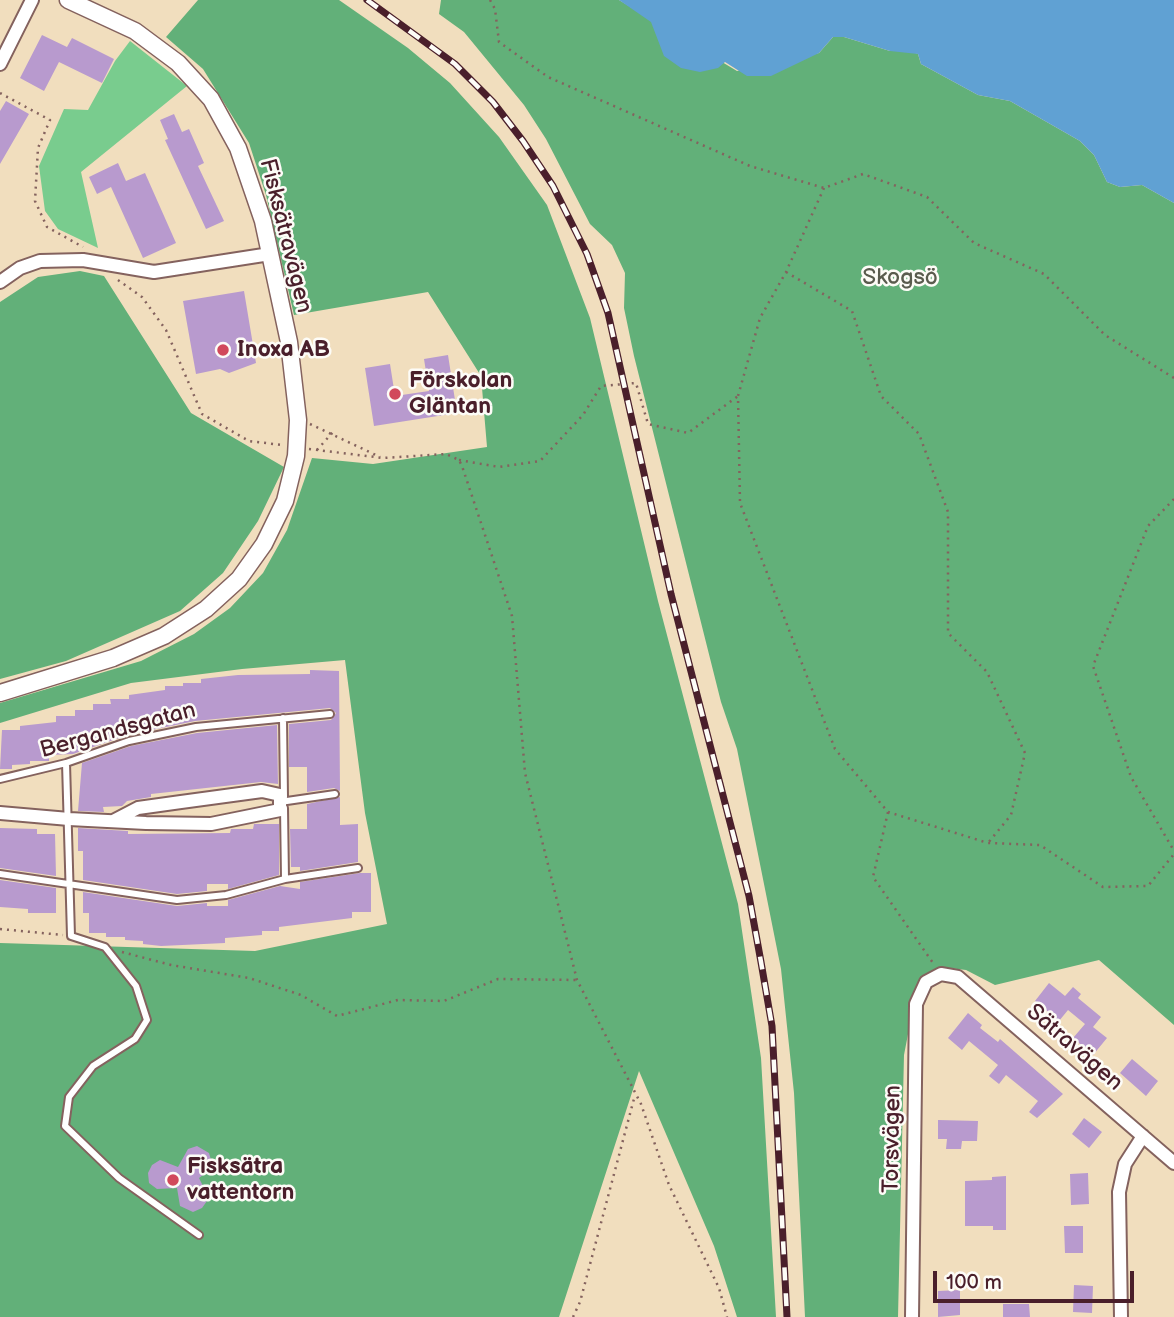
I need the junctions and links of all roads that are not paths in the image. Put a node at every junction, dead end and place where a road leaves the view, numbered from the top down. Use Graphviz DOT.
graph roads {
  1 [pos="32,0"];
  2 [pos="68,0"];
  3 [pos="0,64"];
  4 [pos="270,254"];
  5 [pos="0,282"];
  6 [pos="0,693"];
  7 [pos="330,714"];
  8 [pos="283,718"];
  9 [pos="66,763"];
  10 [pos="0,779"];
  11 [pos="335,794"];
  12 [pos="282,802"];
  13 [pos="0,813"];
  14 [pos="68,819"];
  15 [pos="113,821"];
  16 [pos="358,868"];
  17 [pos="0,874"];
  18 [pos="285,879"];
  19 [pos="71,883"];
  20 [pos="941,974"];
  21 [pos="1143,1136"];
  22 [pos="1174,1163"];
  23 [pos="199,1235"];
  24 [pos="912,1317"];
  25 [pos="1121,1317"];
  1 -- 3 [label="street"];
  2 -- 4 [label="street, Fisksätravägen"];
  4 -- 5 [label="street"];
  4 -- 6 [label="street, Fisksätravägen"];
  7 -- 8 [label="lane, Bergandsgatan"];
  8 -- 9 [label="lane, Bergandsgatan"];
  8 -- 12 [label="lane"];
  9 -- 10 [label="lane, Bergandsgatan"];
  9 -- 14 [label="lane"];
  11 -- 12 [label="lane"];
  12 -- 15 [label="street"];
  12 -- 15 [label="street"];
  12 -- 18 [label="lane"];
  13 -- 14 [label="street"];
  14 -- 15 [label="street"];
  14 -- 19 [label="lane"];
  16 -- 18 [label="lane"];
  17 -- 19 [label="lane"];
  18 -- 19 [label="lane"];
  19 -- 23 [label="lane"];
  20 -- 21 [label="street, Sätravägen"];
  20 -- 24 [label="street, Torsvägen"];
  21 -- 22 [label="street, Sätravägen"];
  21 -- 25 [label="street"];
}
